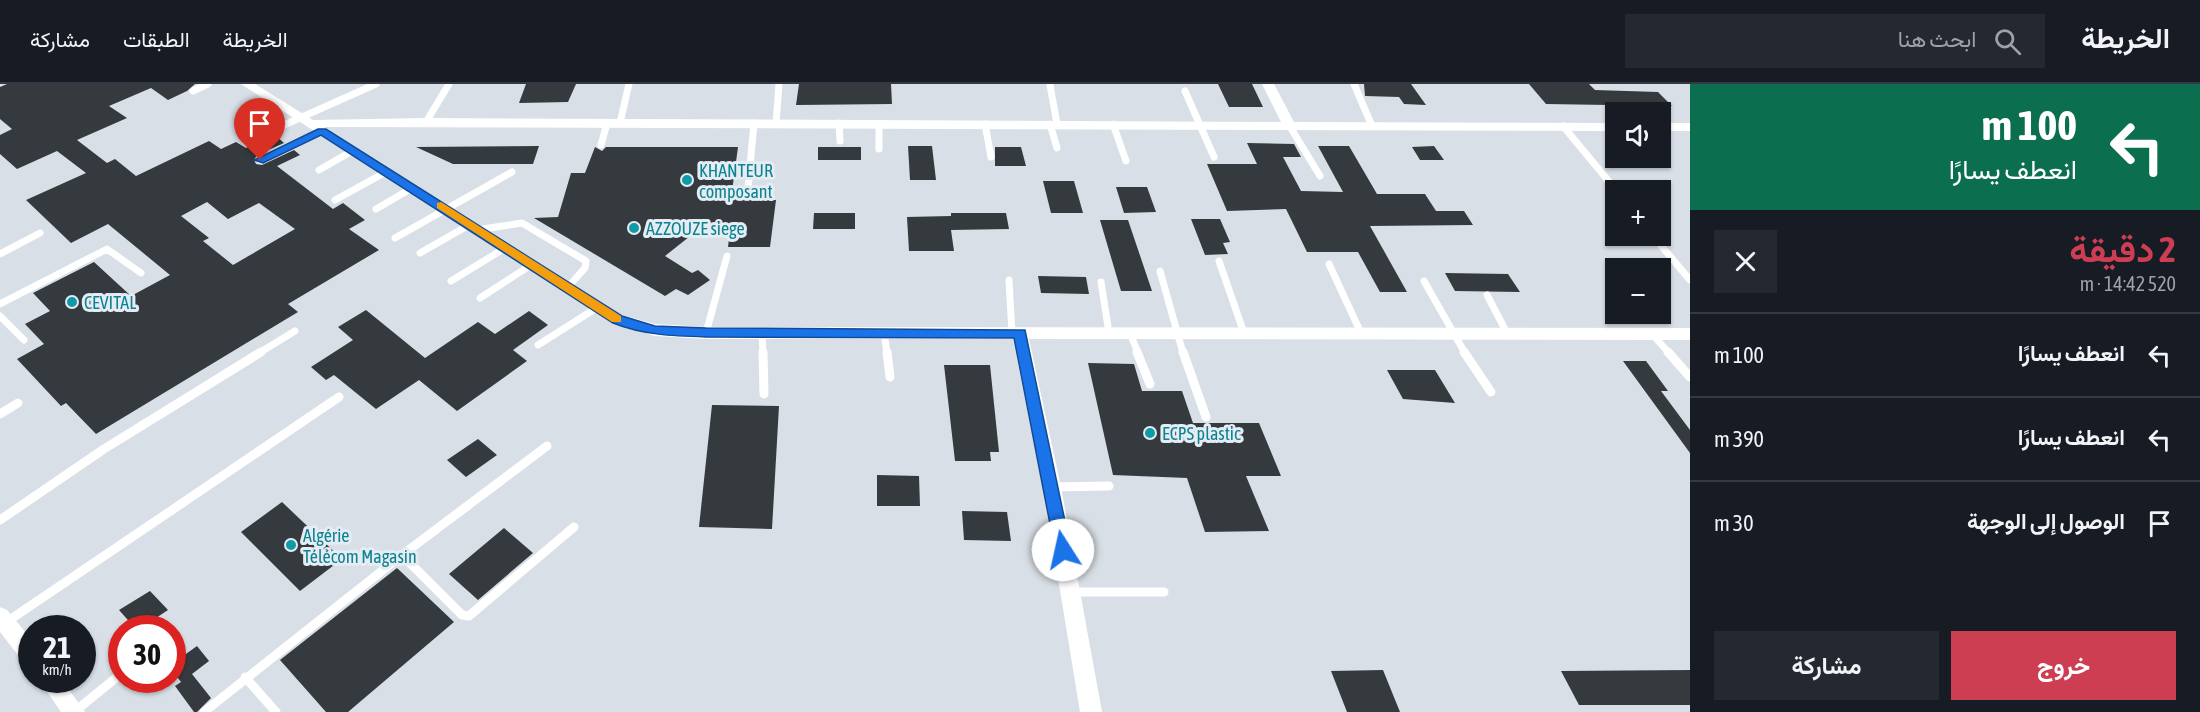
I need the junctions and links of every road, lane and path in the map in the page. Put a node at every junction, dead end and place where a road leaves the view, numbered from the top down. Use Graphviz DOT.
graph roads {
  1 [pos="208,84"];
  2 [pos="247,84"];
  3 [pos="376,84"];
  4 [pos="449,84"];
  5 [pos="629,84"];
  6 [pos="779,84"];
  7 [pos="1268,84"];
  8 [pos="1354,84"];
  9 [pos="1050,85"];
  10 [pos="193,91"];
  11 [pos="1185,91"];
  12 [pos="426,122"];
  13 [pos="613,123"];
  14 [pos="754,123"];
  15 [pos="776,123"];
  16 [pos="839,123"];
  17 [pos="311,124"];
  18 [pos="879,124"];
  19 [pos="985,124"];
  20 [pos="1053,124"];
  21 [pos="1113,124"];
  22 [pos="1198,125"];
  23 [pos="1289,125"];
  24 [pos="1372,126"];
  25 [pos="1563,126"];
  26 [pos="1605,127"];
  27 [pos="1671,127"];
  28 [pos="1690,127"];
  29 [pos="840,141"];
  30 [pos="246,142"];
  31 [pos="602,145"];
  32 [pos="1057,148"];
  33 [pos="879,149"];
  34 [pos="354,150"];
  35 [pos="991,157"];
  36 [pos="1214,157"];
  37 [pos="260,160"];
  38 [pos="1126,160"];
  39 [pos="319,170"];
  40 [pos="386,172"];
  41 [pos="512,172"];
  42 [pos="1320,176"];
  43 [pos="1608,180"];
  44 [pos="412,188"];
  45 [pos="748,188"];
  46 [pos="335,200"];
  47 [pos="376,209"];
  48 [pos="447,210"];
  49 [pos="473,227"];
  50 [pos="40,233"];
  51 [pos="395,238"];
  52 [pos="1661,246"];
  53 [pos="505,248"];
  54 [pos="420,253"];
  55 [pos="0,254"];
  56 [pos="726,256"];
  57 [pos="1219,261"];
  58 [pos="1329,264"];
  59 [pos="531,265"];
  60 [pos="1160,271"];
  61 [pos="141,273"];
  62 [pos="1009,280"];
  63 [pos="1690,280"];
  64 [pos="451,281"];
  65 [pos="1424,281"];
  66 [pos="1101,282"];
  67 [pos="567,288"];
  68 [pos="1487,295"];
  69 [pos="480,297"];
  70 [pos="0,304"];
  71 [pos="597,307"];
  72 [pos="0,316"];
  73 [pos="295,331"];
  74 [pos="706,333"];
  75 [pos="762,333"];
  76 [pos="884,333"];
  77 [pos="1016,333"];
  78 [pos="1109,333"];
  79 [pos="1130,333"];
  80 [pos="1176,333"];
  81 [pos="1244,333"];
  82 [pos="1361,333"];
  83 [pos="1451,333"];
  84 [pos="1508,333"];
  85 [pos="1652,333"];
  86 [pos="1690,334"];
  87 [pos="24,340"];
  88 [pos="538,345"];
  89 [pos="890,377"];
  90 [pos="1690,377"];
  91 [pos="1150,384"];
  92 [pos="1491,392"];
  93 [pos="764,394"];
  94 [pos="339,397"];
  95 [pos="18,403"];
  96 [pos="0,414"];
  97 [pos="1206,417"];
  98 [pos="547,446"];
  99 [pos="1109,486"];
  100 [pos="1052,487"];
  101 [pos="0,520"];
  102 [pos="574,527"];
  103 [pos="402,555"];
  104 [pos="1070,592"];
  105 [pos="1164,592"];
  106 [pos="3,620"];
  107 [pos="18,639"];
  108 [pos="245,677"];
  109 [pos="108,684"];
  110 [pos="59,693"];
  111 [pos="74,712"];
  112 [pos="204,712"];
  113 [pos="276,712"];
  114 [pos="1091,712"];
  1 -- 10 [label="lane"];
  2 -- 17 [label="street"];
  3 -- 17 [label="lane"];
  4 -- 12 [label="lane"];
  5 -- 13 [label="lane"];
  6 -- 15 [label="lane"];
  7 -- 23 [label="street"];
  8 -- 24 [label="lane"];
  9 -- 20 [label="lane"];
  11 -- 22 [label="lane"];
  12 -- 13 [label="street"];
  12 -- 17 [label="street"];
  13 -- 14 [label="street"];
  13 -- 31 [label="lane"];
  14 -- 15 [label="street"];
  14 -- 45 [label="lane"];
  15 -- 16 [label="street"];
  16 -- 18 [label="street"];
  16 -- 29 [label="lane"];
  17 -- 30 [label="lane"];
  17 -- 34 [label="street"];
  17 -- 37 [label="lane"];
  18 -- 19 [label="street"];
  18 -- 33 [label="lane"];
  19 -- 20 [label="street"];
  19 -- 35 [label="lane"];
  20 -- 21 [label="street"];
  20 -- 32 [label="lane"];
  21 -- 22 [label="street"];
  21 -- 38 [label="lane"];
  22 -- 23 [label="street"];
  22 -- 36 [label="lane"];
  23 -- 24 [label="street"];
  23 -- 42 [label="lane"];
  24 -- 25 [label="street"];
  25 -- 26 [label="street"];
  25 -- 43 [label="lane"];
  27 -- 28 [label="street"];
  34 -- 39 [label="lane"];
  34 -- 40 [label="street"];
  40 -- 44 [label="street"];
  40 -- 46 [label="lane"];
  41 -- 48 [label="lane"];
  44 -- 47 [label="lane"];
  44 -- 48 [label="street"];
  48 -- 49 [label="street"];
  48 -- 51 [label="lane"];
  49 -- 53 [label="street"];
  49 -- 54 [label="lane"];
  49 -- 67 [label="lane"];
  50 -- 55 [label="lane"];
  52 -- 63 [label="lane"];
  53 -- 59 [label="street"];
  53 -- 64 [label="lane"];
  56 -- 74 [label="lane"];
  57 -- 81 [label="lane"];
  58 -- 82 [label="lane"];
  59 -- 67 [label="street"];
  59 -- 69 [label="lane"];
  60 -- 80 [label="lane"];
  61 -- 70 [label="lane"];
  62 -- 77 [label="lane"];
  65 -- 83 [label="lane"];
  66 -- 78 [label="lane"];
  67 -- 71 [label="street"];
  68 -- 84 [label="lane"];
  71 -- 74 [label="street"];
  71 -- 88 [label="lane"];
  72 -- 87 [label="lane"];
  73 -- 101 [label="lane"];
  74 -- 75 [label="street"];
  75 -- 76 [label="street"];
  75 -- 93 [label="lane"];
  76 -- 77 [label="street"];
  76 -- 89 [label="lane"];
  77 -- 78 [label="street"];
  77 -- 100 [label="street"];
  78 -- 79 [label="street"];
  79 -- 80 [label="street"];
  79 -- 91 [label="lane"];
  80 -- 81 [label="street"];
  80 -- 97 [label="lane"];
  81 -- 82 [label="street"];
  82 -- 83 [label="street"];
  83 -- 84 [label="street"];
  83 -- 92 [label="lane"];
  84 -- 85 [label="street"];
  85 -- 86 [label="street"];
  85 -- 90 [label="lane"];
  94 -- 106 [label="lane"];
  95 -- 96 [label="lane"];
  98 -- 103 [label="lane"];
  99 -- 100 [label="lane"];
  100 -- 104 [label="street"];
  102 -- 103 [label="lane"];
  103 -- 108 [label="lane"];
  104 -- 105 [label="lane"];
  104 -- 114 [label="street"];
  106 -- 107 [label="street"];
  108 -- 112 [label="lane"];
  108 -- 113 [label="lane"];
  109 -- 111 [label="lane"];
  110 -- 111 [label="street"];
}
